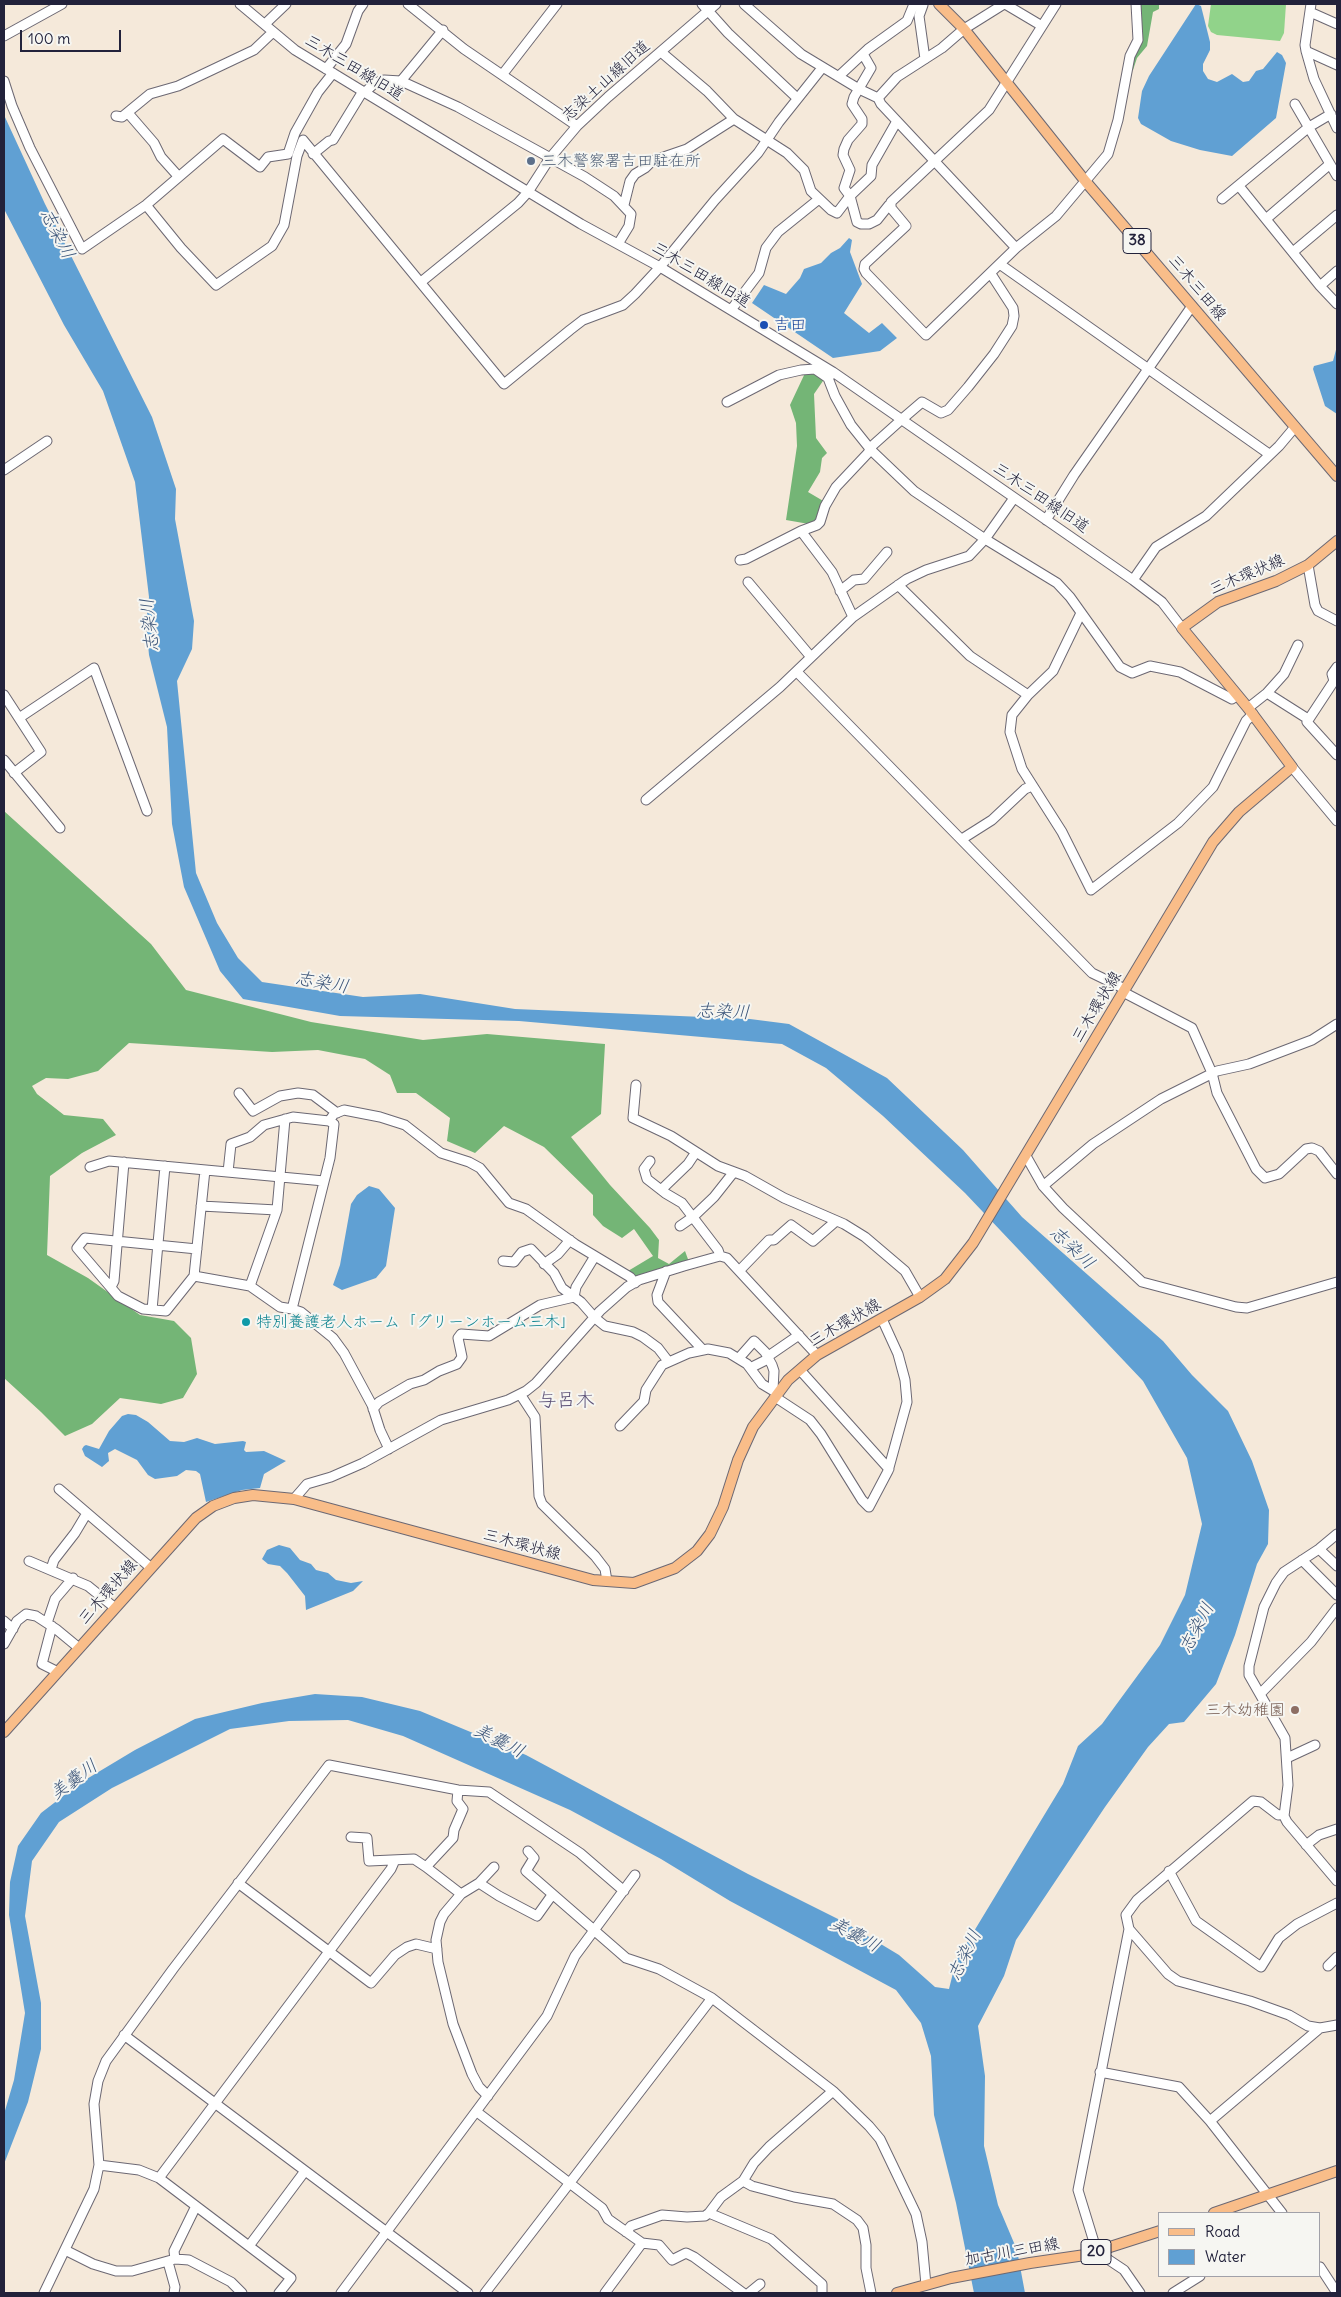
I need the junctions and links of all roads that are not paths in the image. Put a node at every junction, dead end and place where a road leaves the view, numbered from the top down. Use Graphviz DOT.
graph roads {
  1 [pos="62,4"];
  2 [pos="240,4"];
  3 [pos="286,4"];
  4 [pos="363,4"];
  5 [pos="408,4"];
  6 [pos="557,4"];
  7 [pos="716,4"];
  8 [pos="744,4"];
  9 [pos="919,4"];
  10 [pos="939,4"];
  11 [pos="1005,4"];
  12 [pos="1056,4"];
  13 [pos="1136,4"];
  14 [pos="705,7"];
  15 [pos="1311,8"];
  16 [pos="265,24"];
  17 [pos="1337,24"];
  18 [pos="1042,26"];
  19 [pos="964,29"];
  20 [pos="443,30"];
  21 [pos="273,32"];
  22 [pos="4,36"];
  23 [pos="1306,51"];
  24 [pos="660,52"];
  25 [pos="863,54"];
  26 [pos="924,58"];
  27 [pos="1337,65"];
  28 [pos="822,68"];
  29 [pos="329,71"];
  30 [pos="502,75"];
  31 [pos="839,76"];
  32 [pos="401,81"];
  33 [pos="1007,81"];
  34 [pos="4,82"];
  35 [pos="859,89"];
  36 [pos="364,91"];
  37 [pos="797,98"];
  38 [pos="878,98"];
  39 [pos="1326,102"];
  40 [pos="1295,104"];
  41 [pos="1337,106"];
  42 [pos="128,113"];
  43 [pos="1331,114"];
  44 [pos="116,116"];
  45 [pos="734,119"];
  46 [pos="897,121"];
  47 [pos="577,126"];
  48 [pos="1309,127"];
  49 [pos="1337,128"];
  50 [pos="295,133"];
  51 [pos="303,140"];
  52 [pos="766,140"];
  53 [pos="313,154"];
  54 [pos="550,158"];
  55 [pos="934,160"];
  56 [pos="1330,164"];
  57 [pos="178,176"];
  58 [pos="1337,176"];
  59 [pos="1086,182"];
  60 [pos="1239,186"];
  61 [pos="528,192"];
  62 [pos="850,196"];
  63 [pos="819,199"];
  64 [pos="1222,200"];
  65 [pos="146,205"];
  66 [pos="624,205"];
  67 [pos="889,205"];
  68 [pos="1337,215"];
  69 [pos="1266,219"];
  70 [pos="618,244"];
  71 [pos="1016,248"];
  72 [pos="1292,252"];
  73 [pos="1001,265"];
  74 [pos="660,268"];
  75 [pos="1337,271"];
  76 [pos="991,274"];
  77 [pos="421,282"];
  78 [pos="1320,286"];
  79 [pos="1337,304"];
  80 [pos="1192,306"];
  81 [pos="731,310"];
  82 [pos="1149,369"];
  83 [pos="830,375"];
  84 [pos="727,402"];
  85 [pos="902,420"];
  86 [pos="1295,426"];
  87 [pos="47,442"];
  88 [pos="871,450"];
  89 [pos="1269,454"];
  90 [pos="4,470"];
  91 [pos="1337,476"];
  92 [pos="1014,498"];
  93 [pos="1046,520"];
  94 [pos="801,531"];
  95 [pos="985,539"];
  96 [pos="1337,540"];
  97 [pos="887,552"];
  98 [pos="740,560"];
  99 [pos="1308,565"];
  100 [pos="1133,580"];
  101 [pos="748,582"];
  102 [pos="898,585"];
  103 [pos="840,591"];
  104 [pos="1081,613"];
  105 [pos="853,617"];
  106 [pos="1337,621"];
  107 [pos="1182,628"];
  108 [pos="1298,645"];
  109 [pos="811,658"];
  110 [pos="1337,667"];
  111 [pos="798,672"];
  112 [pos="1268,693"];
  113 [pos="4,695"];
  114 [pos="1028,695"];
  115 [pos="1237,696"];
  116 [pos="1251,711"];
  117 [pos="19,718"];
  118 [pos="1308,719"];
  119 [pos="1337,755"];
  120 [pos="4,760"];
  121 [pos="1292,766"];
  122 [pos="14,773"];
  123 [pos="1032,786"];
  124 [pos="646,800"];
  125 [pos="147,811"];
  126 [pos="1337,821"];
  127 [pos="60,828"];
  128 [pos="962,839"];
  129 [pos="1124,990"];
  130 [pos="1337,1024"];
  131 [pos="1212,1073"];
  132 [pos="636,1085"];
  133 [pos="239,1094"];
  134 [pos="337,1113"];
  135 [pos="285,1119"];
  136 [pos="329,1121"];
  137 [pos="696,1152"];
  138 [pos="1026,1156"];
  139 [pos="650,1161"];
  140 [pos="124,1162"];
  141 [pos="166,1166"];
  142 [pos="90,1167"];
  143 [pos="205,1170"];
  144 [pos="228,1172"];
  145 [pos="733,1173"];
  146 [pos="1337,1174"];
  147 [pos="280,1177"];
  148 [pos="324,1182"];
  149 [pos="1043,1186"];
  150 [pos="660,1190"];
  151 [pos="201,1206"];
  152 [pos="276,1210"];
  153 [pos="693,1217"];
  154 [pos="836,1221"];
  155 [pos="680,1226"];
  156 [pos="570,1240"];
  157 [pos="118,1242"];
  158 [pos="158,1245"];
  159 [pos="197,1249"];
  160 [pos="595,1256"];
  161 [pos="720,1256"];
  162 [pos="503,1261"];
  163 [pos="544,1264"];
  164 [pos="740,1270"];
  165 [pos="666,1271"];
  166 [pos="194,1276"];
  167 [pos="1337,1282"];
  168 [pos="634,1283"];
  169 [pos="250,1286"];
  170 [pos="111,1287"];
  171 [pos="574,1297"];
  172 [pos="920,1297"];
  173 [pos="292,1309"];
  174 [pos="152,1310"];
  175 [pos="594,1318"];
  176 [pos="882,1318"];
  177 [pos="799,1335"];
  178 [pos="703,1350"];
  179 [pos="816,1354"];
  180 [pos="739,1358"];
  181 [pos="768,1358"];
  182 [pos="668,1361"];
  183 [pos="750,1368"];
  184 [pos="800,1370"];
  185 [pos="775,1393"];
  186 [pos="520,1394"];
  187 [pos="373,1409"];
  188 [pos="620,1426"];
  189 [pos="389,1449"];
  190 [pos="889,1469"];
  191 [pos="59,1488"];
  192 [pos="294,1499"];
  193 [pos="87,1513"];
  194 [pos="1337,1534"];
  195 [pos="1319,1549"];
  196 [pos="1302,1560"];
  197 [pos="29,1561"];
  198 [pos="1337,1566"];
  199 [pos="150,1567"];
  200 [pos="51,1569"];
  201 [pos="73,1578"];
  202 [pos="607,1581"];
  203 [pos="1337,1595"];
  204 [pos="114,1606"];
  205 [pos="1336,1611"];
  206 [pos="4,1621"];
  207 [pos="49,1624"];
  208 [pos="14,1629"];
  209 [pos="4,1644"];
  210 [pos="79,1648"];
  211 [pos="58,1672"];
  212 [pos="1260,1694"];
  213 [pos="4,1732"];
  214 [pos="1315,1745"];
  215 [pos="1287,1758"];
  216 [pos="458,1790"];
  217 [pos="1284,1814"];
  218 [pos="1337,1829"];
  219 [pos="351,1837"];
  220 [pos="1306,1845"];
  221 [pos="528,1851"];
  222 [pos="395,1860"];
  223 [pos="426,1867"];
  224 [pos="494,1867"];
  225 [pos="1169,1871"];
  226 [pos="635,1875"];
  227 [pos="1337,1881"];
  228 [pos="238,1883"];
  229 [pos="480,1883"];
  230 [pos="624,1891"];
  231 [pos="461,1894"];
  232 [pos="552,1894"];
  233 [pos="1337,1903"];
  234 [pos="1129,1929"];
  235 [pos="594,1931"];
  236 [pos="437,1949"];
  237 [pos="328,1952"];
  238 [pos="1337,1957"];
  239 [pos="1328,1966"];
  240 [pos="712,1998"];
  241 [pos="1337,2025"];
  242 [pos="1320,2028"];
  243 [pos="124,2035"];
  244 [pos="1100,2072"];
  245 [pos="833,2091"];
  246 [pos="488,2096"];
  247 [pos="214,2104"];
  248 [pos="477,2112"];
  249 [pos="1210,2121"];
  250 [pos="99,2164"];
  251 [pos="305,2171"];
  252 [pos="1337,2171"];
  253 [pos="159,2178"];
  254 [pos="743,2180"];
  255 [pos="569,2183"];
  256 [pos="1269,2195"];
  257 [pos="196,2206"];
  258 [pos="1217,2212"];
  259 [pos="1281,2212"];
  260 [pos="709,2213"];
  261 [pos="626,2232"];
  262 [pos="1158,2232"];
  263 [pos="386,2233"];
  264 [pos="642,2243"];
  265 [pos="249,2246"];
  266 [pos="65,2250"];
  267 [pos="1097,2252"];
  268 [pos="172,2260"];
  269 [pos="1321,2270"];
  270 [pos="1198,2277"];
  271 [pos="760,2284"];
  272 [pos="926,2284"];
  273 [pos="1337,2292"];
  274 [pos="44,2293"];
  275 [pos="174,2293"];
  276 [pos="242,2293"];
  277 [pos="279,2293"];
  278 [pos="341,2293"];
  279 [pos="468,2293"];
  280 [pos="485,2293"];
  281 [pos="605,2293"];
  282 [pos="743,2293"];
  283 [pos="749,2293"];
  284 [pos="822,2293"];
  285 [pos="872,2293"];
  286 [pos="897,2293"];
  287 [pos="1140,2293"];
  288 [pos="1173,2293"];
  1 -- 22 [label="street"];
  2 -- 16 [label="street, 三木三田線旧道"];
  3 -- 16 [label="street"];
  4 -- 29 [label="street"];
  5 -- 20 [label="street"];
  6 -- 30 [label="street"];
  7 -- 14 [label="street, 志染土山線旧道"];
  8 -- 28 [label="street"];
  9 -- 25 [label="street"];
  9 -- 26 [label="street"];
  10 -- 19 [label="main road, 三木三田線 / 38"];
  11 -- 18 [label="street"];
  11 -- 19 [label="street"];
  12 -- 18 [label="street"];
  13 -- 59 [label="street"];
  14 -- 24 [label="street, 志染土山線旧道"];
  14 -- 37 [label="street"];
  15 -- 17 [label="street"];
  15 -- 23 [label="street"];
  16 -- 21 [label="street, 三木三田線旧道"];
  18 -- 33 [label="street"];
  19 -- 26 [label="street"];
  19 -- 33 [label="main road, 三木三田線 / 38"];
  20 -- 30 [label="street"];
  20 -- 32 [label="street"];
  21 -- 29 [label="street, 三木三田線旧道"];
  21 -- 42 [label="street"];
  23 -- 27 [label="street"];
  23 -- 39 [label="street"];
  24 -- 45 [label="street"];
  24 -- 47 [label="street, 志染土山線旧道"];
  25 -- 31 [label="street"];
  25 -- 35 [label="street"];
  26 -- 38 [label="street"];
  28 -- 31 [label="street"];
  28 -- 37 [label="street"];
  29 -- 36 [label="street, 三木三田線旧道"];
  29 -- 50 [label="street"];
  30 -- 47 [label="street"];
  31 -- 35 [label="street"];
  32 -- 36 [label="street"];
  32 -- 54 [label="street"];
  33 -- 55 [label="street"];
  33 -- 59 [label="main road, 三木三田線 / 38"];
  34 -- 65 [label="street"];
  35 -- 38 [label="street"];
  35 -- 62 [label="street"];
  36 -- 53 [label="street"];
  36 -- 61 [label="street, 三木三田線旧道"];
  37 -- 52 [label="street"];
  38 -- 46 [label="street"];
  39 -- 41 [label="street"];
  39 -- 43 [label="street"];
  40 -- 48 [label="street"];
  42 -- 44 [label="street"];
  42 -- 57 [label="street"];
  43 -- 48 [label="street"];
  43 -- 49 [label="street"];
  45 -- 52 [label="street"];
  45 -- 66 [label="street"];
  46 -- 55 [label="street"];
  46 -- 62 [label="street"];
  47 -- 54 [label="street, 志染土山線旧道"];
  48 -- 56 [label="street"];
  48 -- 60 [label="street"];
  50 -- 51 [label="street"];
  50 -- 57 [label="street"];
  51 -- 53 [label="street"];
  51 -- 65 [label="street"];
  52 -- 63 [label="street"];
  52 -- 74 [label="street"];
  53 -- 77 [label="street"];
  54 -- 61 [label="street, 志染土山線旧道"];
  54 -- 66 [label="street"];
  55 -- 67 [label="street"];
  55 -- 71 [label="street"];
  56 -- 58 [label="street"];
  56 -- 69 [label="street"];
  57 -- 65 [label="street"];
  59 -- 71 [label="street"];
  59 -- 80 [label="main road, 三木三田線 / 38"];
  60 -- 64 [label="street"];
  60 -- 69 [label="street"];
  61 -- 70 [label="street, 三木三田線旧道"];
  61 -- 77 [label="street, 志染土山線旧道"];
  62 -- 63 [label="street"];
  62 -- 67 [label="street"];
  63 -- 81 [label="street"];
  66 -- 70 [label="street"];
  67 -- 76 [label="street"];
  68 -- 72 [label="street"];
  69 -- 72 [label="street"];
  70 -- 74 [label="street, 三木三田線旧道"];
  71 -- 73 [label="street"];
  72 -- 78 [label="street"];
  73 -- 76 [label="street"];
  73 -- 82 [label="street"];
  74 -- 77 [label="street"];
  74 -- 81 [label="street, 三木三田線旧道"];
  75 -- 78 [label="street"];
  76 -- 85 [label="street"];
  78 -- 79 [label="street"];
  80 -- 82 [label="street"];
  80 -- 86 [label="main road, 三木三田線 / 38"];
  81 -- 83 [label="street, 三木三田線旧道"];
  82 -- 89 [label="street"];
  82 -- 93 [label="street"];
  83 -- 84 [label="street"];
  83 -- 85 [label="street, 三木三田線旧道"];
  83 -- 88 [label="street"];
  85 -- 88 [label="street"];
  85 -- 92 [label="street, 三木三田線旧道"];
  86 -- 89 [label="street"];
  86 -- 91 [label="main road, 三木三田線 / 38"];
  87 -- 90 [label="street"];
  88 -- 94 [label="street"];
  88 -- 95 [label="street"];
  89 -- 100 [label="street"];
  92 -- 93 [label="street, 三木三田線旧道"];
  92 -- 95 [label="street"];
  93 -- 100 [label="street, 三木三田線旧道"];
  94 -- 98 [label="street"];
  94 -- 103 [label="street"];
  95 -- 102 [label="street"];
  95 -- 104 [label="street"];
  96 -- 99 [label="main road, 三木環状線"];
  97 -- 103 [label="street"];
  99 -- 106 [label="street"];
  99 -- 107 [label="main road, 三木環状線"];
  100 -- 107 [label="street, 三木三田線旧道"];
  101 -- 109 [label="street"];
  102 -- 105 [label="street"];
  102 -- 114 [label="street"];
  103 -- 105 [label="street"];
  104 -- 114 [label="street"];
  104 -- 115 [label="street"];
  105 -- 109 [label="street"];
  107 -- 115 [label="main road"];
  108 -- 112 [label="street"];
  109 -- 111 [label="street"];
  110 -- 118 [label="street"];
  111 -- 124 [label="street"];
  111 -- 128 [label="street"];
  112 -- 116 [label="street"];
  112 -- 118 [label="street"];
  113 -- 117 [label="street"];
  114 -- 123 [label="street"];
  115 -- 116 [label="main road"];
  116 -- 121 [label="main road"];
  116 -- 123 [label="street"];
  117 -- 122 [label="street"];
  117 -- 125 [label="street"];
  118 -- 119 [label="street"];
  120 -- 122 [label="street"];
  121 -- 126 [label="street"];
  121 -- 129 [label="main road, 三木環状線"];
  122 -- 127 [label="street"];
  123 -- 128 [label="street"];
  128 -- 129 [label="street"];
  129 -- 131 [label="street"];
  129 -- 138 [label="main road, 三木環状線"];
  130 -- 131 [label="street"];
  131 -- 146 [label="street"];
  131 -- 149 [label="street"];
  132 -- 137 [label="street"];
  133 -- 134 [label="street"];
  134 -- 136 [label="street"];
  134 -- 156 [label="street"];
  135 -- 136 [label="street"];
  135 -- 144 [label="street"];
  135 -- 147 [label="street"];
  136 -- 148 [label="street"];
  137 -- 145 [label="street"];
  137 -- 150 [label="street"];
  138 -- 149 [label="street"];
  138 -- 172 [label="main road, 三木環状線"];
  139 -- 150 [label="street"];
  140 -- 141 [label="street"];
  140 -- 142 [label="street"];
  140 -- 157 [label="street"];
  141 -- 143 [label="street"];
  141 -- 158 [label="street"];
  143 -- 144 [label="street"];
  143 -- 151 [label="street"];
  144 -- 147 [label="street"];
  145 -- 153 [label="street"];
  145 -- 154 [label="street"];
  147 -- 148 [label="street"];
  147 -- 152 [label="street"];
  148 -- 173 [label="street"];
  149 -- 167 [label="street"];
  150 -- 153 [label="street"];
  151 -- 152 [label="street"];
  151 -- 159 [label="street"];
  152 -- 169 [label="street"];
  153 -- 155 [label="street"];
  153 -- 161 [label="street"];
  154 -- 164 [label="street"];
  154 -- 172 [label="street"];
  156 -- 160 [label="street"];
  156 -- 163 [label="street"];
  157 -- 158 [label="street"];
  157 -- 170 [label="street"];
  157 -- 170 [label="street"];
  158 -- 159 [label="street"];
  158 -- 174 [label="street"];
  159 -- 166 [label="street"];
  160 -- 168 [label="street"];
  160 -- 171 [label="street"];
  161 -- 164 [label="street"];
  161 -- 165 [label="street"];
  162 -- 163 [label="street"];
  163 -- 171 [label="street"];
  164 -- 177 [label="street"];
  165 -- 168 [label="street"];
  165 -- 178 [label="street"];
  166 -- 169 [label="street"];
  166 -- 174 [label="street"];
  168 -- 175 [label="street"];
  169 -- 173 [label="street"];
  170 -- 174 [label="street"];
  171 -- 175 [label="street"];
  171 -- 187 [label="street"];
  172 -- 176 [label="main road, 三木環状線"];
  173 -- 187 [label="street"];
  175 -- 182 [label="street"];
  175 -- 186 [label="street"];
  176 -- 179 [label="main road, 三木環状線"];
  176 -- 190 [label="street"];
  177 -- 179 [label="street"];
  177 -- 181 [label="street"];
  178 -- 180 [label="street"];
  178 -- 182 [label="street"];
  179 -- 184 [label="main road, 三木環状線"];
  180 -- 181 [label="street"];
  180 -- 183 [label="street"];
  181 -- 183 [label="street"];
  181 -- 185 [label="street"];
  182 -- 188 [label="street"];
  183 -- 185 [label="street"];
  184 -- 185 [label="main road, 三木環状線"];
  184 -- 190 [label="street"];
  185 -- 190 [label="street"];
  185 -- 202 [label="main road, 三木環状線"];
  186 -- 189 [label="street"];
  186 -- 202 [label="street"];
  187 -- 189 [label="street"];
  189 -- 192 [label="street"];
  191 -- 193 [label="street"];
  192 -- 199 [label="main road, 三木環状線"];
  192 -- 202 [label="main road, 三木環状線"];
  193 -- 199 [label="street"];
  193 -- 200 [label="street"];
  194 -- 195 [label="street"];
  195 -- 196 [label="street"];
  195 -- 198 [label="street"];
  196 -- 203 [label="street"];
  196 -- 212 [label="street"];
  197 -- 200 [label="street"];
  199 -- 204 [label="main road, 三木環状線"];
  200 -- 201 [label="street"];
  201 -- 204 [label="street"];
  201 -- 207 [label="street"];
  204 -- 210 [label="main road, 三木環状線"];
  205 -- 212 [label="street"];
  206 -- 208 [label="street"];
  207 -- 208 [label="street"];
  207 -- 210 [label="street"];
  207 -- 211 [label="street"];
  208 -- 209 [label="street"];
  210 -- 211 [label="main road, 三木環状線"];
  211 -- 213 [label="main road, 三木環状線"];
  212 -- 215 [label="street"];
  214 -- 215 [label="street"];
  215 -- 217 [label="street"];
  216 -- 223 [label="street"];
  216 -- 228 [label="street"];
  216 -- 230 [label="street"];
  217 -- 220 [label="street"];
  217 -- 225 [label="street"];
  218 -- 220 [label="street"];
  219 -- 222 [label="street"];
  220 -- 227 [label="street"];
  221 -- 232 [label="street"];
  222 -- 223 [label="street"];
  222 -- 237 [label="street"];
  223 -- 231 [label="street"];
  224 -- 229 [label="street"];
  225 -- 233 [label="street"];
  225 -- 234 [label="street"];
  226 -- 230 [label="street"];
  228 -- 237 [label="street"];
  228 -- 243 [label="street"];
  229 -- 231 [label="street"];
  229 -- 232 [label="street"];
  230 -- 235 [label="street"];
  231 -- 236 [label="street"];
  232 -- 235 [label="street"];
  234 -- 242 [label="street"];
  234 -- 244 [label="street"];
  235 -- 240 [label="street"];
  235 -- 246 [label="street"];
  236 -- 237 [label="street"];
  236 -- 246 [label="street"];
  237 -- 247 [label="street"];
  238 -- 239 [label="street"];
  240 -- 245 [label="street"];
  240 -- 255 [label="street"];
  241 -- 242 [label="street"];
  242 -- 249 [label="street"];
  243 -- 247 [label="street"];
  243 -- 250 [label="street"];
  244 -- 249 [label="street"];
  244 -- 267 [label="street"];
  245 -- 254 [label="street"];
  245 -- 272 [label="street"];
  246 -- 248 [label="street"];
  247 -- 251 [label="street"];
  247 -- 253 [label="street"];
  248 -- 255 [label="street"];
  248 -- 263 [label="street"];
  249 -- 256 [label="street"];
  250 -- 253 [label="street"];
  250 -- 266 [label="street"];
  251 -- 263 [label="street"];
  251 -- 265 [label="street"];
  252 -- 256 [label="main road"];
  253 -- 257 [label="street"];
  254 -- 260 [label="street"];
  254 -- 285 [label="street"];
  255 -- 261 [label="street"];
  255 -- 280 [label="street"];
  256 -- 258 [label="main road"];
  256 -- 259 [label="street"];
  257 -- 265 [label="street"];
  257 -- 268 [label="street"];
  260 -- 261 [label="street"];
  260 -- 284 [label="street"];
  261 -- 264 [label="street"];
  262 -- 267 [label="main road, 加古川三田線 / 20"];
  263 -- 278 [label="street"];
  263 -- 279 [label="street"];
  264 -- 281 [label="street"];
  264 -- 282 [label="street"];
  265 -- 277 [label="street"];
  266 -- 268 [label="street"];
  266 -- 274 [label="street"];
  267 -- 272 [label="main road, 加古川三田線 / 20"];
  267 -- 287 [label="street"];
  268 -- 275 [label="street"];
  268 -- 276 [label="street"];
  269 -- 273 [label="street"];
  270 -- 288 [label="street"];
  271 -- 283 [label="street"];
  272 -- 286 [label="main road, 加古川三田線 / 20"];
}
